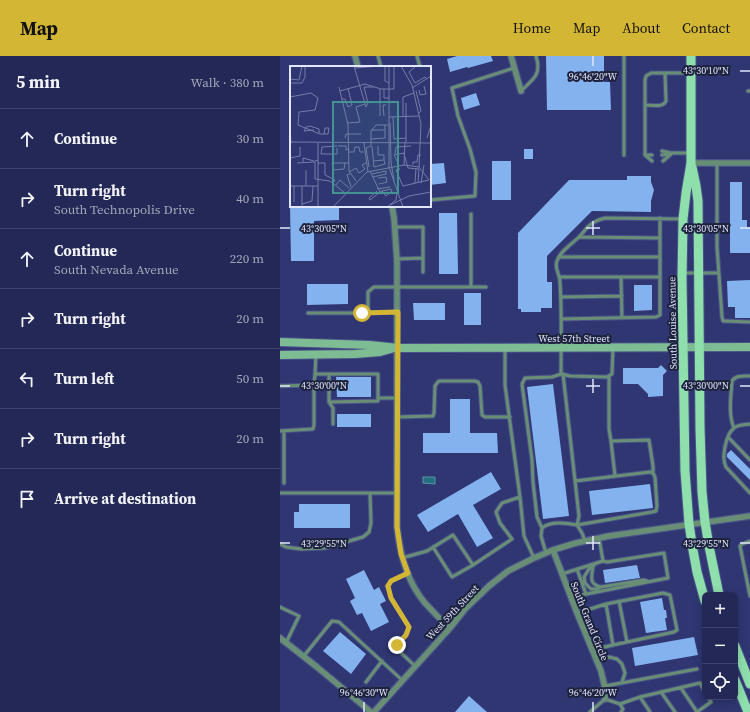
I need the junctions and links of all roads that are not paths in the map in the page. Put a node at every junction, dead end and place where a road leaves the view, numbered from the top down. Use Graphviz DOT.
graph roads {
  1 [pos="355,56"];
  2 [pos="378,56"];
  3 [pos="417,56"];
  4 [pos="511,56"];
  5 [pos="536,56"];
  6 [pos="624,56"];
  7 [pos="691,56"];
  8 [pos="358,66"];
  9 [pos="381,66"];
  10 [pos="420,66"];
  11 [pos="514,68"];
  12 [pos="665,74"];
  13 [pos="691,74"];
  14 [pos="521,90"];
  15 [pos="645,105"];
  16 [pos="672,153"];
  17 [pos="691,153"];
  18 [pos="624,155"];
  19 [pos="645,155"];
  20 [pos="691,163"];
  21 [pos="717,163"];
  22 [pos="750,163"];
  23 [pos="431,200"];
  24 [pos="392,207"];
  25 [pos="471,214"];
  26 [pos="660,218"];
  27 [pos="684,219"];
  28 [pos="395,227"];
  29 [pos="579,237"];
  30 [pos="660,238"];
  31 [pos="559,257"];
  32 [pos="660,257"];
  33 [pos="423,258"];
  34 [pos="397,259"];
  35 [pos="423,272"];
  36 [pos="682,273"];
  37 [pos="699,273"];
  38 [pos="718,273"];
  39 [pos="559,277"];
  40 [pos="621,277"];
  41 [pos="660,277"];
  42 [pos="398,287"];
  43 [pos="471,287"];
  44 [pos="486,287"];
  45 [pos="622,296"];
  46 [pos="561,297"];
  47 [pos="398,312"];
  48 [pos="368,313"];
  49 [pos="308,314"];
  50 [pos="622,318"];
  51 [pos="561,319"];
  52 [pos="750,322"];
  53 [pos="280,342"];
  54 [pos="683,347"];
  55 [pos="700,347"];
  56 [pos="750,347"];
  57 [pos="398,348"];
  58 [pos="505,348"];
  59 [pos="561,348"];
  60 [pos="613,348"];
  61 [pos="316,355"];
  62 [pos="280,356"];
  63 [pos="315,374"];
  64 [pos="329,374"];
  65 [pos="562,374"];
  66 [pos="609,376"];
  67 [pos="750,376"];
  68 [pos="314,385"];
  69 [pos="280,386"];
  70 [pos="342,397"];
  71 [pos="353,397"];
  72 [pos="364,397"];
  73 [pos="378,398"];
  74 [pos="398,398"];
  75 [pos="342,401"];
  76 [pos="353,401"];
  77 [pos="364,401"];
  78 [pos="329,402"];
  79 [pos="398,417"];
  80 [pos="510,417"];
  81 [pos="333,424"];
  82 [pos="750,424"];
  83 [pos="734,428"];
  84 [pos="280,431"];
  85 [pos="284,431"];
  86 [pos="728,438"];
  87 [pos="611,441"];
  88 [pos="750,460"];
  89 [pos="653,473"];
  90 [pos="614,476"];
  91 [pos="575,481"];
  92 [pos="284,483"];
  93 [pos="280,493"];
  94 [pos="370,493"];
  95 [pos="397,493"];
  96 [pos="750,493"];
  97 [pos="520,497"];
  98 [pos="750,516"];
  99 [pos="705,522"];
  100 [pos="689,524"];
  101 [pos="577,525"];
  102 [pos="542,528"];
  103 [pos="599,538"];
  104 [pos="585,541"];
  105 [pos="750,541"];
  106 [pos="280,544"];
  107 [pos="432,547"];
  108 [pos="553,550"];
  109 [pos="546,553"];
  110 [pos="402,558"];
  111 [pos="534,558"];
  112 [pos="603,561"];
  113 [pos="473,565"];
  114 [pos="594,565"];
  115 [pos="577,569"];
  116 [pos="408,573"];
  117 [pos="562,574"];
  118 [pos="648,582"];
  119 [pos="601,587"];
  120 [pos="703,592"];
  121 [pos="718,592"];
  122 [pos="586,594"];
  123 [pos="750,596"];
  124 [pos="570,597"];
  125 [pos="619,602"];
  126 [pos="606,604"];
  127 [pos="280,607"];
  128 [pos="576,613"];
  129 [pos="450,628"];
  130 [pos="280,638"];
  131 [pos="627,642"];
  132 [pos="286,643"];
  133 [pos="613,645"];
  134 [pos="592,650"];
  135 [pos="738,654"];
  136 [pos="303,657"];
  137 [pos="382,662"];
  138 [pos="597,662"];
  139 [pos="415,666"];
  140 [pos="697,669"];
  141 [pos="402,680"];
  142 [pos="366,682"];
  143 [pos="622,682"];
  144 [pos="750,684"];
  145 [pos="605,686"];
  146 [pos="702,687"];
  147 [pos="738,687"];
  148 [pos="681,688"];
  149 [pos="661,692"];
  150 [pos="640,697"];
  151 [pos="605,699"];
  152 [pos="710,700"];
  153 [pos="620,704"];
  154 [pos="370,712"];
  155 [pos="374,712"];
  156 [pos="590,712"];
  157 [pos="621,712"];
  158 [pos="650,712"];
  159 [pos="675,712"];
  160 [pos="697,712"];
  161 [pos="748,712"];
  1 -- 8 [label="street"];
  2 -- 9 [label="lane"];
  3 -- 10 [label="lane"];
  4 -- 11 [label="street"];
  5 -- 14 [label="lane"];
  6 -- 18 [label="lane"];
  7 -- 13 [label="main road, South Louise Avenue"];
  11 -- 14 [label="street"];
  11 -- 23 [label="lane"];
  12 -- 13 [label="lane"];
  12 -- 15 [label="lane"];
  12 -- 15 [label="lane"];
  13 -- 17 [label="main road, South Louise Avenue"];
  15 -- 19 [label="lane"];
  16 -- 16 [label="lane"];
  16 -- 17 [label="lane"];
  17 -- 20 [label="main road, South Louise Avenue"];
  19 -- 19 [label="lane"];
  20 -- 21 [label="street"];
  20 -- 27 [label="main road, South Louise Avenue"];
  20 -- 37 [label="main road, South Louise Avenue"];
  21 -- 22 [label="street"];
  21 -- 38 [label="lane"];
  24 -- 28 [label="street"];
  25 -- 43 [label="lane"];
  26 -- 27 [label="lane"];
  26 -- 29 [label="lane"];
  26 -- 30 [label="lane"];
  27 -- 36 [label="main road, South Louise Avenue"];
  28 -- 33 [label="lane"];
  28 -- 34 [label="street"];
  29 -- 30 [label="lane"];
  29 -- 31 [label="lane"];
  30 -- 32 [label="lane"];
  31 -- 32 [label="lane"];
  31 -- 39 [label="lane"];
  32 -- 41 [label="lane"];
  33 -- 34 [label="lane"];
  33 -- 35 [label="lane"];
  34 -- 42 [label="street"];
  36 -- 37 [label="lane"];
  36 -- 54 [label="main road, South Louise Avenue"];
  37 -- 38 [label="lane"];
  37 -- 55 [label="main road, South Louise Avenue"];
  38 -- 52 [label="lane"];
  39 -- 40 [label="lane"];
  39 -- 46 [label="lane"];
  40 -- 41 [label="lane"];
  40 -- 45 [label="lane"];
  41 -- 50 [label="lane"];
  42 -- 43 [label="lane"];
  42 -- 47 [label="street"];
  42 -- 48 [label="lane"];
  43 -- 44 [label="lane"];
  45 -- 46 [label="lane"];
  45 -- 50 [label="lane"];
  46 -- 51 [label="lane"];
  47 -- 48 [label="lane"];
  47 -- 57 [label="street"];
  48 -- 49 [label="lane"];
  50 -- 51 [label="lane"];
  51 -- 59 [label="lane"];
  53 -- 57 [label="main road, West 57th Street"];
  54 -- 55 [label="main road, West 57th Street"];
  54 -- 60 [label="main road, West 57th Street"];
  54 -- 100 [label="main road, South Louise Avenue"];
  55 -- 56 [label="main road, West 57th Street"];
  55 -- 99 [label="main road, South Louise Avenue"];
  57 -- 58 [label="main road, West 57th Street"];
  57 -- 61 [label="main road, West 57th Street"];
  57 -- 74 [label="street"];
  58 -- 59 [label="main road, West 57th Street"];
  58 -- 80 [label="lane"];
  59 -- 60 [label="main road, West 57th Street"];
  59 -- 65 [label="lane"];
  60 -- 66 [label="lane"];
  61 -- 62 [label="main road, West 57th Street"];
  61 -- 63 [label="lane"];
  63 -- 64 [label="lane"];
  63 -- 68 [label="lane"];
  64 -- 73 [label="lane"];
  64 -- 78 [label="lane"];
  65 -- 66 [label="lane"];
  65 -- 91 [label="lane"];
  65 -- 102 [label="lane"];
  66 -- 87 [label="lane"];
  67 -- 83 [label="lane"];
  68 -- 69 [label="lane"];
  68 -- 85 [label="lane"];
  70 -- 75 [label="lane"];
  71 -- 76 [label="lane"];
  72 -- 77 [label="lane"];
  73 -- 74 [label="lane"];
  73 -- 77 [label="lane"];
  74 -- 79 [label="street"];
  75 -- 76 [label="lane"];
  75 -- 78 [label="lane"];
  76 -- 77 [label="lane"];
  78 -- 81 [label="lane"];
  79 -- 80 [label="lane"];
  79 -- 95 [label="street"];
  80 -- 97 [label="lane"];
  82 -- 83 [label="lane"];
  83 -- 86 [label="lane"];
  84 -- 85 [label="lane"];
  85 -- 92 [label="lane"];
  86 -- 88 [label="lane"];
  86 -- 96 [label="lane"];
  87 -- 89 [label="lane"];
  87 -- 90 [label="lane"];
  89 -- 90 [label="lane"];
  89 -- 101 [label="lane"];
  90 -- 91 [label="lane"];
  91 -- 101 [label="lane"];
  93 -- 94 [label="lane"];
  94 -- 95 [label="lane"];
  94 -- 106 [label="lane"];
  95 -- 110 [label="street"];
  97 -- 111 [label="lane"];
  97 -- 113 [label="lane"];
  98 -- 99 [label="street, West 59th Street"];
  99 -- 100 [label="street, West 59th Street"];
  99 -- 121 [label="main road, South Louise Avenue"];
  100 -- 103 [label="street, West 59th Street"];
  100 -- 120 [label="main road, South Louise Avenue"];
  101 -- 102 [label="lane"];
  101 -- 104 [label="lane"];
  102 -- 109 [label="lane"];
  103 -- 104 [label="street, West 59th Street"];
  103 -- 112 [label="lane"];
  104 -- 108 [label="street, West 59th Street"];
  105 -- 123 [label="lane"];
  107 -- 110 [label="lane"];
  107 -- 113 [label="lane"];
  107 -- 113 [label="lane"];
  108 -- 109 [label="street, West 59th Street"];
  108 -- 117 [label="street, South Grand Circle"];
  109 -- 111 [label="street, West 59th Street"];
  110 -- 116 [label="street"];
  111 -- 129 [label="street, West 59th Street"];
  112 -- 114 [label="lane"];
  112 -- 118 [label="lane"];
  114 -- 115 [label="lane"];
  114 -- 119 [label="lane"];
  114 -- 119 [label="lane"];
  115 -- 117 [label="lane"];
  115 -- 122 [label="lane"];
  116 -- 129 [label="street"];
  116 -- 139 [label="lane"];
  117 -- 124 [label="street, South Grand Circle"];
  118 -- 119 [label="lane"];
  118 -- 122 [label="lane"];
  122 -- 124 [label="lane"];
  124 -- 128 [label="street, South Grand Circle"];
  125 -- 126 [label="lane"];
  125 -- 131 [label="lane"];
  125 -- 131 [label="lane"];
  126 -- 128 [label="lane"];
  126 -- 133 [label="lane"];
  127 -- 132 [label="lane"];
  128 -- 134 [label="street, South Grand Circle"];
  129 -- 139 [label="street, West 59th Street"];
  130 -- 132 [label="street"];
  131 -- 133 [label="lane"];
  132 -- 136 [label="street"];
  133 -- 134 [label="lane"];
  134 -- 138 [label="street, South Grand Circle"];
  135 -- 144 [label="main road"];
  136 -- 137 [label="lane"];
  136 -- 154 [label="street"];
  137 -- 141 [label="lane"];
  137 -- 142 [label="lane"];
  138 -- 143 [label="lane"];
  138 -- 145 [label="street, South Grand Circle"];
  139 -- 141 [label="street, West 59th Street"];
  140 -- 143 [label="lane"];
  141 -- 155 [label="street, West 59th Street"];
  143 -- 145 [label="lane"];
  145 -- 151 [label="street, South Grand Circle"];
  146 -- 148 [label="lane"];
  147 -- 161 [label="main road"];
  148 -- 149 [label="lane"];
  148 -- 160 [label="lane"];
  149 -- 150 [label="lane"];
  149 -- 159 [label="lane"];
  150 -- 153 [label="lane"];
  150 -- 158 [label="lane"];
  151 -- 153 [label="lane"];
  151 -- 156 [label="lane"];
  152 -- 160 [label="lane"];
  153 -- 157 [label="lane"];
}
